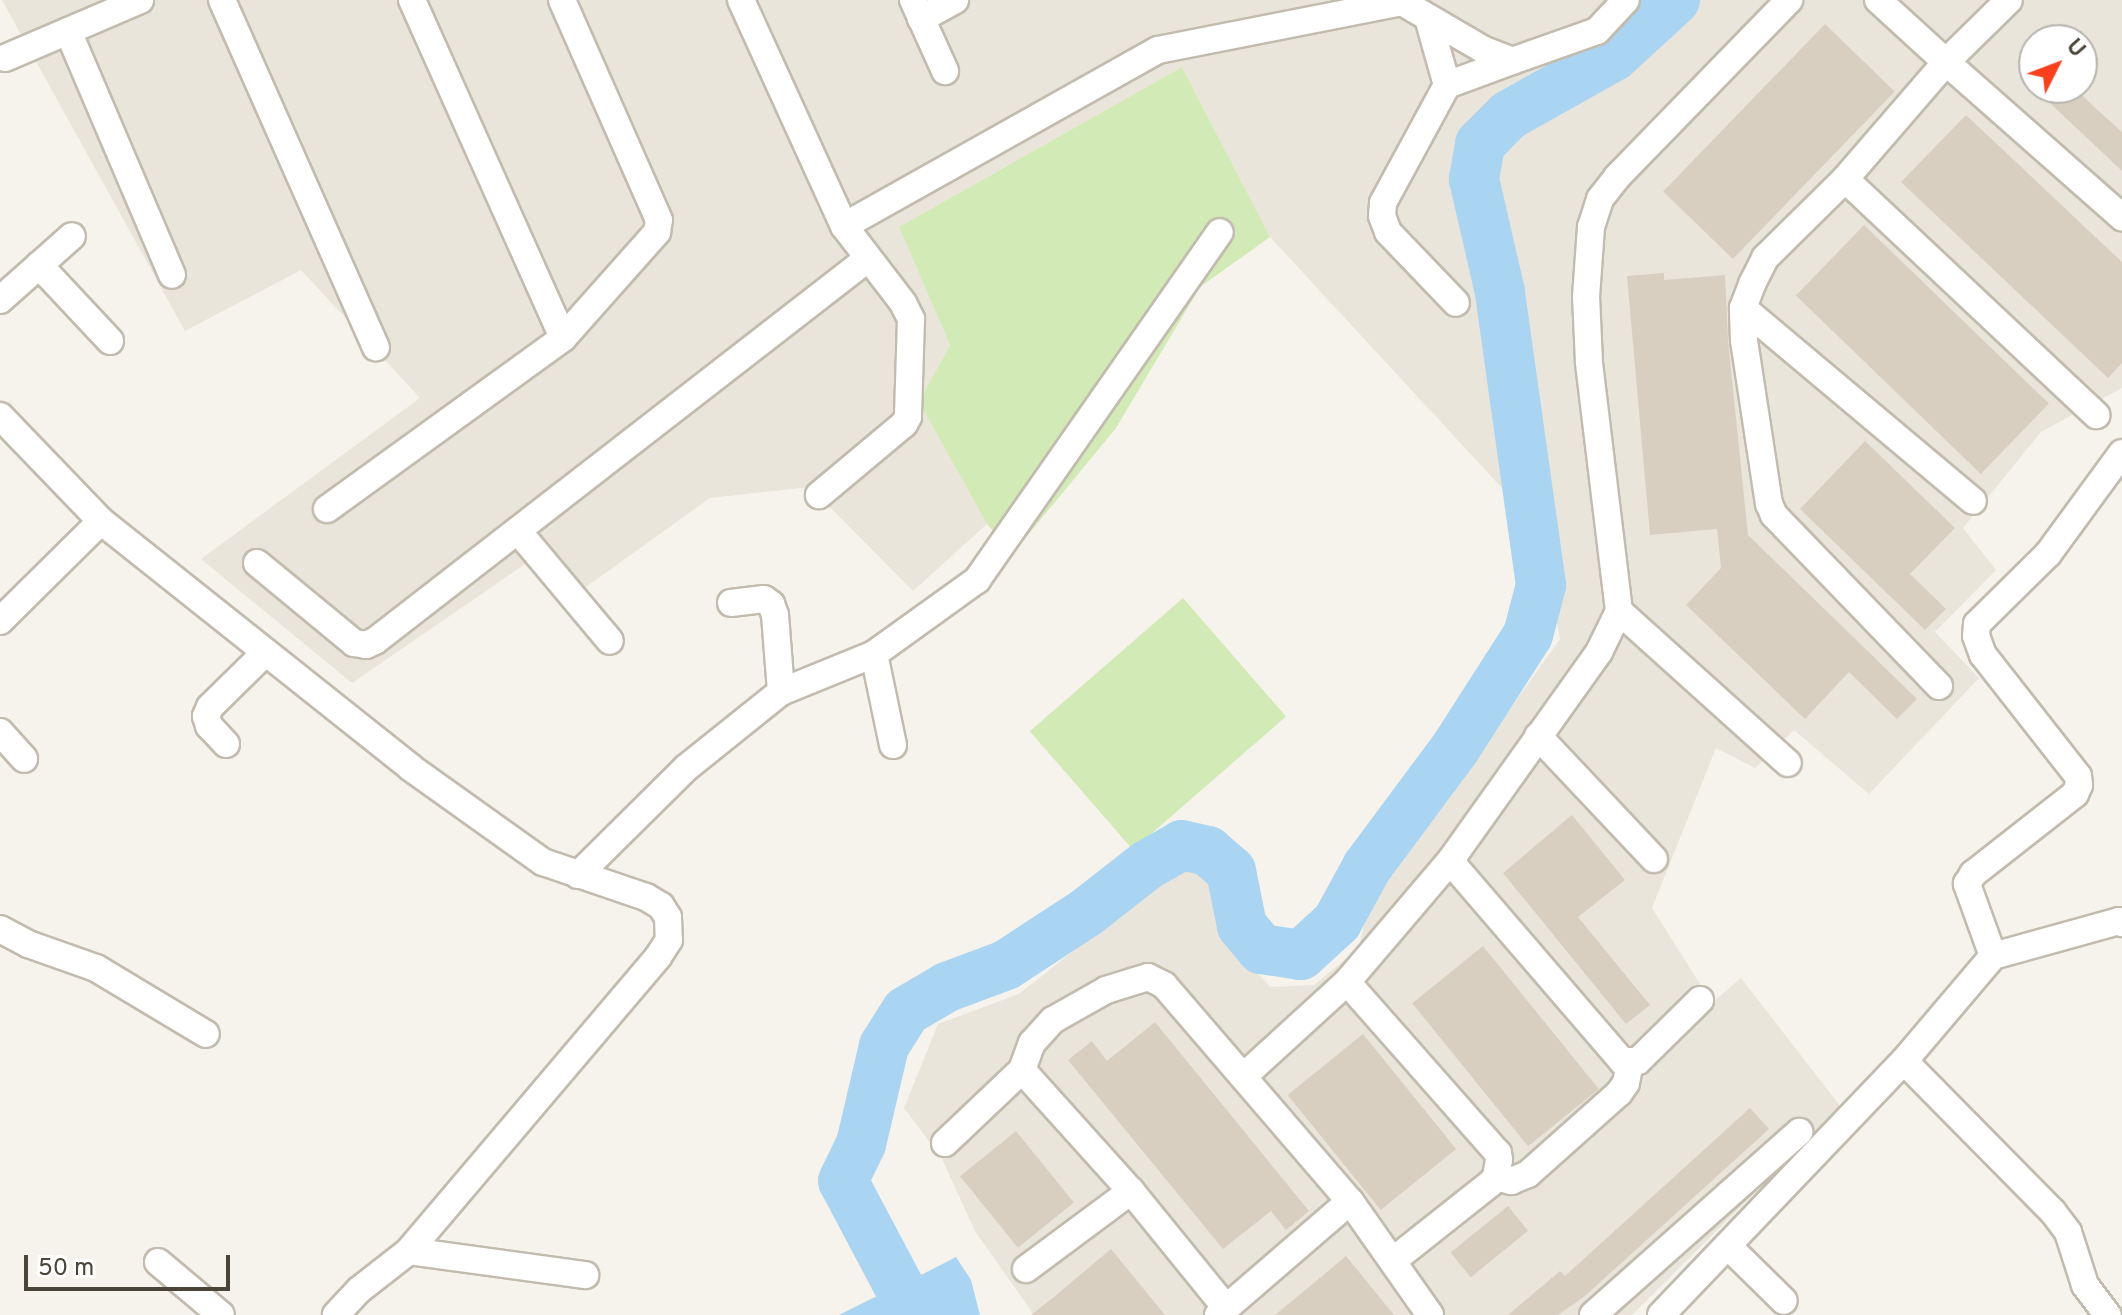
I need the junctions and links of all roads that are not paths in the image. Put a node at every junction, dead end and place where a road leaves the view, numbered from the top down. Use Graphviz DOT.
graph roads {
  1 [pos="222,0"];
  2 [pos="412,0"];
  3 [pos="562,0"];
  4 [pos="741,0"];
  5 [pos="955,0"];
  6 [pos="1626,0"];
  7 [pos="1789,0"];
  8 [pos="1878,0"];
  9 [pos="2009,0"];
  10 [pos="134,1"];
  11 [pos="917,9"];
  12 [pos="1428,18"];
  13 [pos="68,31"];
  14 [pos="5,58"];
  15 [pos="1512,61"];
  16 [pos="1946,62"];
  17 [pos="945,71"];
  18 [pos="1447,85"];
  19 [pos="1845,179"];
  20 [pos="2122,217"];
  21 [pos="844,226"];
  22 [pos="1220,232"];
  23 [pos="72,236"];
  24 [pos="866,260"];
  25 [pos="39,265"];
  26 [pos="172,275"];
  27 [pos="0,300"];
  28 [pos="1456,303"];
  29 [pos="1743,308"];
  30 [pos="563,338"];
  31 [pos="110,341"];
  32 [pos="376,347"];
  33 [pos="2096,415"];
  34 [pos="0,416"];
  35 [pos="2122,453"];
  36 [pos="819,495"];
  37 [pos="1973,501"];
  38 [pos="327,509"];
  39 [pos="101,521"];
  40 [pos="518,531"];
  41 [pos="257,563"];
  42 [pos="731,603"];
  43 [pos="1619,611"];
  44 [pos="0,621"];
  45 [pos="610,641"];
  46 [pos="266,652"];
  47 [pos="874,654"];
  48 [pos="1939,686"];
  49 [pos="781,692"];
  50 [pos="0,732"];
  51 [pos="1538,736"];
  52 [pos="226,744"];
  53 [pos="893,745"];
  54 [pos="24,759"];
  55 [pos="1788,763"];
  56 [pos="1654,859"];
  57 [pos="1450,861"];
  58 [pos="578,875"];
  59 [pos="2121,921"];
  60 [pos="0,929"];
  61 [pos="1993,956"];
  62 [pos="1347,982"];
  63 [pos="1700,1000"];
  64 [pos="206,1034"];
  65 [pos="1904,1061"];
  66 [pos="1630,1063"];
  67 [pos="1022,1070"];
  68 [pos="1244,1076"];
  69 [pos="1799,1132"];
  70 [pos="945,1143"];
  71 [pos="1496,1177"];
  72 [pos="1131,1191"];
  73 [pos="1350,1201"];
  74 [pos="1728,1246"];
  75 [pos="409,1251"];
  76 [pos="1394,1260"];
  77 [pos="158,1262"];
  78 [pos="1026,1269"];
  79 [pos="585,1275"];
  80 [pos="1784,1301"];
  81 [pos="1222,1311"];
  82 [pos="221,1315"];
  83 [pos="336,1315"];
  84 [pos="1430,1315"];
  85 [pos="1593,1315"];
  86 [pos="1661,1315"];
  87 [pos="2108,1315"];
  1 -- 32 [label="street"];
  2 -- 30 [label="street"];
  3 -- 30 [label="street"];
  4 -- 21 [label="street"];
  5 -- 11 [label="street"];
  6 -- 15 [label="street"];
  7 -- 43 [label="street"];
  8 -- 16 [label="street"];
  9 -- 16 [label="street"];
  10 -- 13 [label="street"];
  11 -- 17 [label="street"];
  12 -- 15 [label="street"];
  12 -- 18 [label="street"];
  12 -- 21 [label="street"];
  13 -- 14 [label="street"];
  13 -- 26 [label="street"];
  15 -- 18 [label="street"];
  16 -- 19 [label="street"];
  16 -- 20 [label="street"];
  18 -- 28 [label="street"];
  19 -- 29 [label="street"];
  19 -- 33 [label="street"];
  21 -- 24 [label="street"];
  22 -- 47 [label="street"];
  23 -- 25 [label="street"];
  24 -- 36 [label="street"];
  24 -- 40 [label="street"];
  25 -- 27 [label="street"];
  25 -- 31 [label="street"];
  29 -- 37 [label="street"];
  29 -- 48 [label="street"];
  30 -- 38 [label="street"];
  34 -- 39 [label="street"];
  35 -- 61 [label="street"];
  39 -- 44 [label="street"];
  39 -- 46 [label="street"];
  40 -- 41 [label="street"];
  40 -- 45 [label="street"];
  42 -- 49 [label="street"];
  43 -- 51 [label="street"];
  43 -- 55 [label="street"];
  46 -- 52 [label="street"];
  46 -- 58 [label="street"];
  47 -- 49 [label="street"];
  47 -- 53 [label="street"];
  49 -- 58 [label="street"];
  50 -- 54 [label="street"];
  51 -- 56 [label="street"];
  51 -- 57 [label="street"];
  57 -- 62 [label="street"];
  57 -- 66 [label="street"];
  58 -- 75 [label="street"];
  59 -- 61 [label="street"];
  60 -- 64 [label="street"];
  61 -- 65 [label="street"];
  62 -- 68 [label="street"];
  62 -- 71 [label="street"];
  63 -- 66 [label="street"];
  65 -- 74 [label="street"];
  65 -- 87 [label="street"];
  66 -- 71 [label="street"];
  67 -- 68 [label="street"];
  67 -- 70 [label="street"];
  67 -- 72 [label="street"];
  68 -- 73 [label="street"];
  69 -- 85 [label="street"];
  71 -- 76 [label="street"];
  72 -- 78 [label="street"];
  72 -- 81 [label="street"];
  73 -- 76 [label="street"];
  73 -- 81 [label="street"];
  74 -- 80 [label="street"];
  74 -- 86 [label="street"];
  75 -- 79 [label="street"];
  75 -- 83 [label="street"];
  76 -- 84 [label="street"];
  77 -- 82 [label="street"];
}
